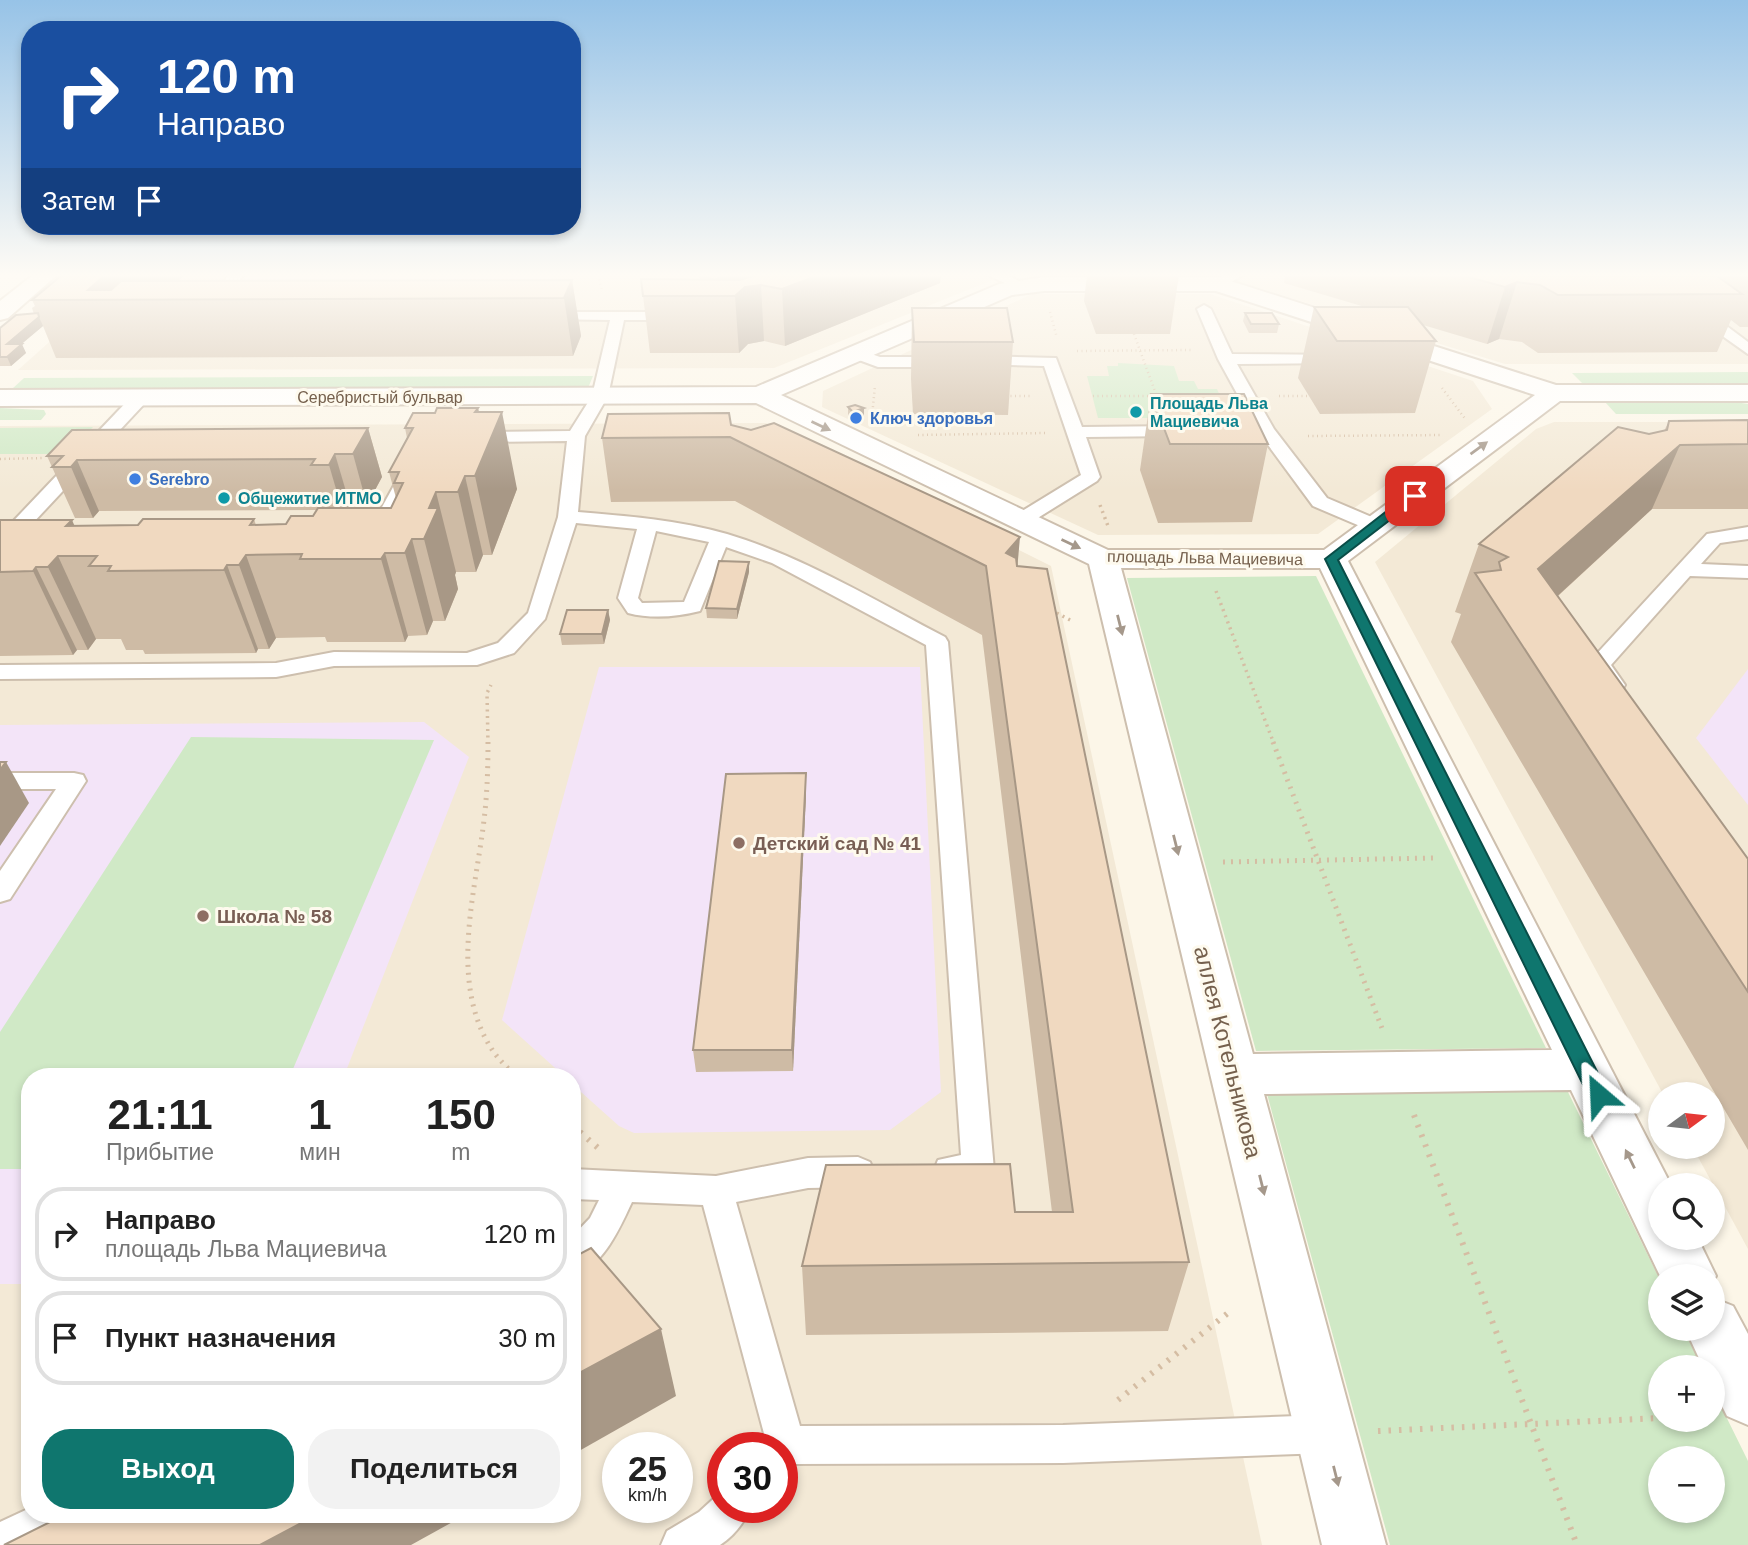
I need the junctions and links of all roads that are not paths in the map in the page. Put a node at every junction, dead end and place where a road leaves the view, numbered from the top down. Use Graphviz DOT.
graph roads {
  1 [pos="611,347"];
  2 [pos="889,347"];
  3 [pos="1221,347"];
  4 [pos="1389,347"];
  5 [pos="867,358"];
  6 [pos="1355,358"];
  7 [pos="1226,359"];
  8 [pos="1554,393"];
  9 [pos="1748,393"];
  10 [pos="760,395"];
  11 [pos="600,396"];
  12 [pos="141,397"];
  13 [pos="0,398"];
  14 [pos="1197,431"];
  15 [pos="1074,432"];
  16 [pos="576,436"];
  17 [pos="456,437"];
  18 [pos="419,457"];
  19 [pos="568,517"];
  20 [pos="1021,520"];
  21 [pos="648,524"];
  22 [pos="1374,526"];
  23 [pos="1748,533"];
  24 [pos="720,538"];
  25 [pos="1106,543"];
  26 [pos="362,551"];
  27 [pos="1331,559"];
  28 [pos="5,561"];
  29 [pos="1685,570"];
  30 [pos="1748,572"];
  31 [pos="0,672"];
  32 [pos="1623,698"];
  33 [pos="0,782"];
  34 [pos="0,892"];
  35 [pos="1586,1070"];
  36 [pos="1234,1074"];
  37 [pos="886,1171"];
  38 [pos="926,1171"];
  39 [pos="581,1185"];
  40 [pos="622,1187"];
  41 [pos="716,1191"];
  42 [pos="1648,1194"];
  43 [pos="581,1252"];
  44 [pos="1721,1341"];
  45 [pos="1748,1395"];
  46 [pos="780,1432"];
  47 [pos="1325,1434"];
  48 [pos="798,1447"];
  49 [pos="42,1523"];
  50 [pos="716,1523"];
  51 [pos="0,1543"];
  52 [pos="681,1545"];
  53 [pos="1354,1545"];
  1 -- 11 [label="lane"];
  2 -- 5 [label="street"];
  3 -- 7 [label="lane"];
  4 -- 8 [label="street"];
  5 -- 10 [label="street"];
  5 -- 15 [label="lane"];
  6 -- 7 [label="lane"];
  7 -- 22 [label="lane"];
  8 -- 9 [label="street"];
  22 -- 8 [label="street, площадь Льва Мациевича, one-way"];
  10 -- 11 [label="street, Серебристый бульвар"];
  10 -- 20 [label="street, площадь Льва Мациевича, one-way"];
  11 -- 12 [label="street, Серебристый бульвар"];
  11 -- 16 [label="lane"];
  12 -- 13 [label="street, Серебристый бульвар"];
  12 -- 28 [label="lane"];
  14 -- 15 [label="lane"];
  15 -- 20 [label="lane"];
  16 -- 17 [label="lane"];
  16 -- 19 [label="lane"];
  18 -- 26 [label="lane"];
  19 -- 21 [label="lane"];
  19 -- 31 [label="lane"];
  20 -- 25 [label="street, площадь Льва Мациевича, one-way"];
  21 -- 24 [label="lane"];
  21 -- 24 [label="lane"];
  22 -- 27 [label="street, площадь Льва Мациевича"];
  23 -- 29 [label="lane"];
  24 -- 38 [label="lane"];
  25 -- 27 [label="street, площадь Льва Мациевича"];
  25 -- 36 [label="street, аллея Котельникова, one-way"];
  27 -- 35 [label="street"];
  29 -- 30 [label="lane"];
  29 -- 32 [label="lane"];
  33 -- 34 [label="lane"];
  35 -- 36 [label="street"];
  42 -- 35 [label="street, one-way"];
  36 -- 47 [label="street, аллея Котельникова, one-way"];
  37 -- 41 [label="lane"];
  39 -- 40 [label="lane"];
  40 -- 41 [label="lane"];
  40 -- 43 [label="lane"];
  41 -- 46 [label="lane"];
  44 -- 45 [label="street"];
  47 -- 48 [label="lane"];
  47 -- 53 [label="street, аллея Котельникова, one-way"];
  49 -- 51 [label="lane"];
  50 -- 52 [label="lane"];
}
